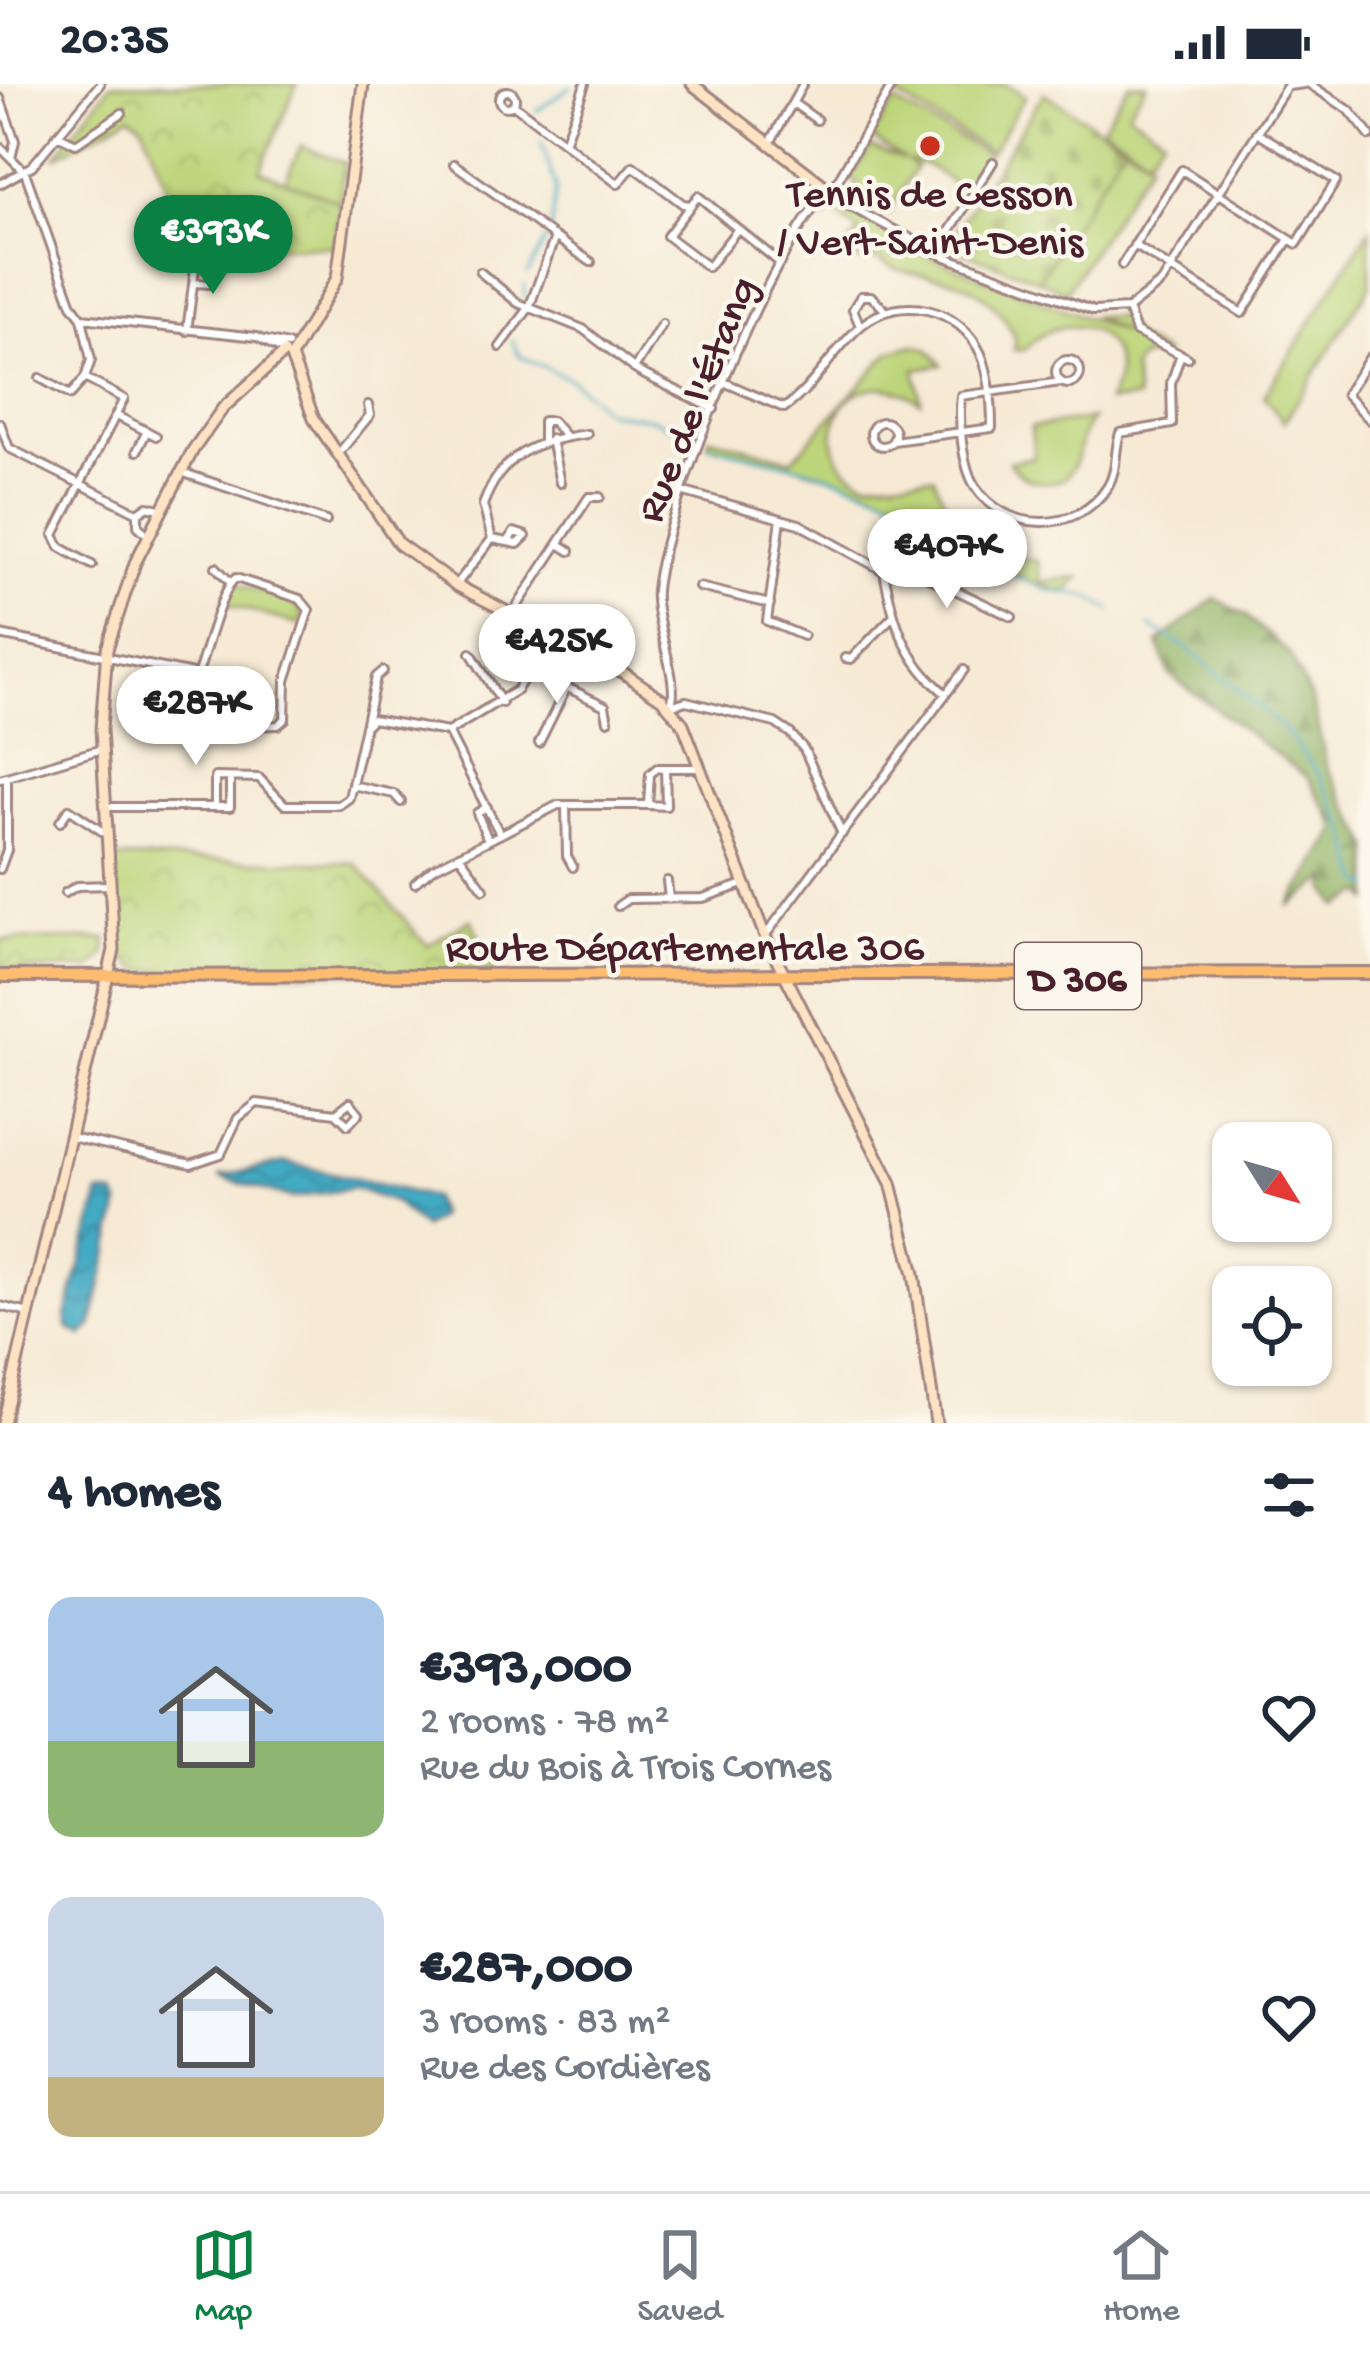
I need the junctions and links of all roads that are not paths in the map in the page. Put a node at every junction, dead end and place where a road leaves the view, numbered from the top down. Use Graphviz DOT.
graph roads {
  1 [pos="100,84"];
  2 [pos="363,84"];
  3 [pos="585,84"];
  4 [pos="692,84"];
  5 [pos="803,84"];
  6 [pos="893,84"];
  7 [pos="1306,84"];
  8 [pos="1286,85"];
  9 [pos="0,98"];
  10 [pos="513,104"];
  11 [pos="793,104"];
  12 [pos="122,113"];
  13 [pos="817,120"];
  14 [pos="1257,133"];
  15 [pos="57,135"];
  16 [pos="1370,136"];
  17 [pos="771,141"];
  18 [pos="564,143"];
  19 [pos="0,147"];
  20 [pos="11,158"];
  21 [pos="993,162"];
  22 [pos="454,164"];
  23 [pos="25,172"];
  24 [pos="838,180"];
  25 [pos="0,184"];
  26 [pos="826,190"];
  27 [pos="1218,193"];
  28 [pos="841,197"];
  29 [pos="692,205"];
  30 [pos="736,230"];
  31 [pos="555,237"];
  32 [pos="1289,239"];
  33 [pos="1134,245"];
  34 [pos="936,253"];
  35 [pos="196,261"];
  36 [pos="591,262"];
  37 [pos="780,262"];
  38 [pos="1122,265"];
  39 [pos="1170,268"];
  40 [pos="480,272"];
  41 [pos="196,284"];
  42 [pos="209,284"];
  43 [pos="529,308"];
  44 [pos="1128,310"];
  45 [pos="886,311"];
  46 [pos="82,318"];
  47 [pos="662,324"];
  48 [pos="860,326"];
  49 [pos="188,331"];
  50 [pos="500,347"];
  51 [pos="288,350"];
  52 [pos="1370,357"];
  53 [pos="634,369"];
  54 [pos="40,378"];
  55 [pos="85,378"];
  56 [pos="1061,382"];
  57 [pos="726,383"];
  58 [pos="989,388"];
  59 [pos="368,405"];
  60 [pos="714,409"];
  61 [pos="117,416"];
  62 [pos="1370,420"];
  63 [pos="0,423"];
  64 [pos="586,434"];
  65 [pos="964,434"];
  66 [pos="566,437"];
  67 [pos="547,440"];
  68 [pos="893,441"];
  69 [pos="4,449"];
  70 [pos="137,451"];
  71 [pos="337,455"];
  72 [pos="181,472"];
  73 [pos="81,482"];
  74 [pos="560,483"];
  75 [pos="681,491"];
  76 [pos="600,497"];
  77 [pos="160,509"];
  78 [pos="138,513"];
  79 [pos="781,519"];
  80 [pos="326,520"];
  81 [pos="148,536"];
  82 [pos="492,539"];
  83 [pos="508,542"];
  84 [pos="559,544"];
  85 [pos="570,551"];
  86 [pos="92,565"];
  87 [pos="216,567"];
  88 [pos="884,572"];
  89 [pos="229,581"];
  90 [pos="456,585"];
  91 [pos="699,586"];
  92 [pos="770,604"];
  93 [pos="512,614"];
  94 [pos="893,616"];
  95 [pos="1012,617"];
  96 [pos="549,634"];
  97 [pos="0,635"];
  98 [pos="803,636"];
  99 [pos="471,653"];
  100 [pos="845,658"];
  101 [pos="106,659"];
  102 [pos="532,670"];
  103 [pos="964,670"];
  104 [pos="383,671"];
  105 [pos="197,675"];
  106 [pos="567,687"];
  107 [pos="946,694"];
  108 [pos="502,703"];
  109 [pos="670,706"];
  110 [pos="608,721"];
  111 [pos="365,726"];
  112 [pos="448,732"];
  113 [pos="539,743"];
  114 [pos="102,749"];
  115 [pos="665,768"];
  116 [pos="700,768"];
  117 [pos="4,778"];
  118 [pos="230,778"];
  119 [pos="352,785"];
  120 [pos="401,802"];
  121 [pos="566,805"];
  122 [pos="648,805"];
  123 [pos="107,807"];
  124 [pos="214,807"];
  125 [pos="487,807"];
  126 [pos="60,821"];
  127 [pos="110,834"];
  128 [pos="500,834"];
  129 [pos="842,834"];
  130 [pos="488,840"];
  131 [pos="459,855"];
  132 [pos="573,867"];
  133 [pos="0,869"];
  134 [pos="668,881"];
  135 [pos="415,884"];
  136 [pos="744,884"];
  137 [pos="114,885"];
  138 [pos="484,889"];
  139 [pos="65,893"];
  140 [pos="669,899"];
  141 [pos="618,906"];
  142 [pos="765,936"];
  143 [pos="1370,973"];
  144 [pos="110,975"];
  145 [pos="0,976"];
  146 [pos="786,976"];
  147 [pos="336,1113"];
  148 [pos="71,1137"];
  149 [pos="0,1306"];
  150 [pos="29,1313"];
  151 [pos="3,1423"];
  152 [pos="936,1423"];
  1 -- 15 [label="street"];
  2 -- 51 [label="street"];
  3 -- 18 [label="street"];
  4 -- 17 [label="street"];
  5 -- 11 [label="street"];
  6 -- 24 [label="street"];
  7 -- 8 [label="street"];
  7 -- 16 [label="street"];
  8 -- 14 [label="street"];
  9 -- 20 [label="street"];
  10 -- 18 [label="street"];
  11 -- 13 [label="street"];
  11 -- 17 [label="street"];
  12 -- 15 [label="street"];
  14 -- 27 [label="street"];
  14 -- 32 [label="street"];
  15 -- 23 [label="street"];
  17 -- 26 [label="street"];
  18 -- 29 [label="street"];
  19 -- 20 [label="street"];
  20 -- 23 [label="street"];
  21 -- 34 [label="street"];
  22 -- 31 [label="street"];
  23 -- 25 [label="street"];
  23 -- 46 [label="street"];
  24 -- 26 [label="street"];
  24 -- 28 [label="street"];
  26 -- 28 [label="street"];
  26 -- 37 [label="street, Rue de l'Étang"];
  27 -- 32 [label="street"];
  27 -- 33 [label="street"];
  27 -- 39 [label="street"];
  28 -- 34 [label="street"];
  29 -- 30 [label="street"];
  29 -- 30 [label="street"];
  30 -- 37 [label="street"];
  31 -- 36 [label="street"];
  31 -- 43 [label="street"];
  32 -- 39 [label="street"];
  33 -- 38 [label="street"];
  33 -- 39 [label="street"];
  34 -- 44 [label="street"];
  35 -- 41 [label="street"];
  37 -- 57 [label="street, Rue de l'Étang"];
  39 -- 44 [label="street"];
  40 -- 43 [label="street"];
  41 -- 42 [label="street"];
  41 -- 49 [label="street"];
  43 -- 50 [label="street"];
  43 -- 53 [label="street"];
  44 -- 65 [label="street"];
  45 -- 48 [label="street"];
  45 -- 48 [label="street"];
  45 -- 58 [label="street"];
  46 -- 49 [label="street"];
  46 -- 55 [label="street"];
  47 -- 53 [label="street"];
  48 -- 57 [label="street"];
  49 -- 51 [label="street"];
  51 -- 71 [label="street"];
  51 -- 72 [label="street"];
  52 -- 62 [label="street"];
  53 -- 60 [label="street"];
  54 -- 55 [label="street"];
  55 -- 61 [label="street"];
  56 -- 56 [label="street"];
  56 -- 58 [label="street"];
  57 -- 60 [label="street, Rue de l'Étang"];
  58 -- 65 [label="street"];
  58 -- 65 [label="street"];
  59 -- 71 [label="street"];
  60 -- 75 [label="street, Rue de l'Étang"];
  61 -- 70 [label="street"];
  61 -- 73 [label="street"];
  63 -- 69 [label="street"];
  64 -- 66 [label="street"];
  65 -- 68 [label="street"];
  66 -- 67 [label="street"];
  66 -- 67 [label="street"];
  67 -- 74 [label="street"];
  67 -- 82 [label="street"];
  68 -- 68 [label="street"];
  69 -- 73 [label="street"];
  71 -- 90 [label="street"];
  72 -- 77 [label="street"];
  72 -- 80 [label="street"];
  73 -- 78 [label="street"];
  73 -- 86 [label="street"];
  75 -- 79 [label="street"];
  75 -- 109 [label="street, Rue de l'Étang"];
  76 -- 84 [label="street"];
  77 -- 78 [label="street"];
  77 -- 81 [label="street"];
  78 -- 81 [label="street"];
  79 -- 88 [label="street"];
  79 -- 92 [label="street"];
  81 -- 101 [label="street"];
  82 -- 83 [label="street"];
  82 -- 90 [label="street"];
  84 -- 85 [label="street"];
  84 -- 93 [label="street"];
  87 -- 89 [label="street"];
  88 -- 94 [label="street"];
  88 -- 95 [label="street"];
  89 -- 105 [label="street"];
  89 -- 105 [label="street"];
  90 -- 93 [label="street"];
  91 -- 92 [label="street"];
  92 -- 98 [label="street"];
  93 -- 96 [label="street"];
  94 -- 100 [label="street"];
  94 -- 107 [label="street"];
  96 -- 102 [label="street"];
  96 -- 109 [label="street"];
  97 -- 101 [label="street"];
  99 -- 108 [label="street"];
  101 -- 105 [label="street"];
  101 -- 114 [label="street"];
  102 -- 106 [label="street"];
  102 -- 108 [label="street"];
  103 -- 107 [label="street"];
  104 -- 111 [label="street"];
  106 -- 110 [label="street"];
  106 -- 113 [label="street"];
  107 -- 129 [label="street"];
  108 -- 112 [label="street"];
  109 -- 116 [label="street"];
  109 -- 129 [label="street"];
  111 -- 112 [label="street"];
  111 -- 119 [label="street"];
  112 -- 125 [label="street"];
  114 -- 117 [label="street"];
  114 -- 123 [label="street"];
  115 -- 116 [label="street"];
  115 -- 122 [label="street"];
  115 -- 122 [label="street"];
  116 -- 136 [label="street"];
  117 -- 133 [label="street"];
  118 -- 119 [label="street"];
  118 -- 124 [label="street"];
  118 -- 124 [label="street"];
  119 -- 120 [label="street"];
  121 -- 122 [label="street"];
  121 -- 128 [label="street"];
  121 -- 132 [label="street"];
  123 -- 124 [label="street"];
  123 -- 127 [label="street"];
  125 -- 128 [label="street"];
  125 -- 130 [label="street"];
  126 -- 127 [label="street"];
  127 -- 137 [label="street"];
  128 -- 130 [label="street"];
  129 -- 142 [label="street"];
  130 -- 131 [label="street"];
  131 -- 135 [label="street"];
  131 -- 138 [label="street"];
  134 -- 140 [label="street"];
  136 -- 140 [label="street"];
  136 -- 142 [label="street"];
  137 -- 139 [label="street"];
  137 -- 144 [label="street"];
  140 -- 141 [label="street"];
  142 -- 146 [label="street"];
  143 -- 146 [label="main road, Route Départementale 306 / D 306"];
  144 -- 145 [label="main road, Route Départementale 306 / D 306"];
  144 -- 146 [label="main road, Route Départementale 306 / D 306"];
  144 -- 148 [label="street"];
  146 -- 152 [label="street"];
  147 -- 148 [label="street"];
  148 -- 150 [label="street"];
  149 -- 150 [label="street"];
  150 -- 151 [label="street"];
}
